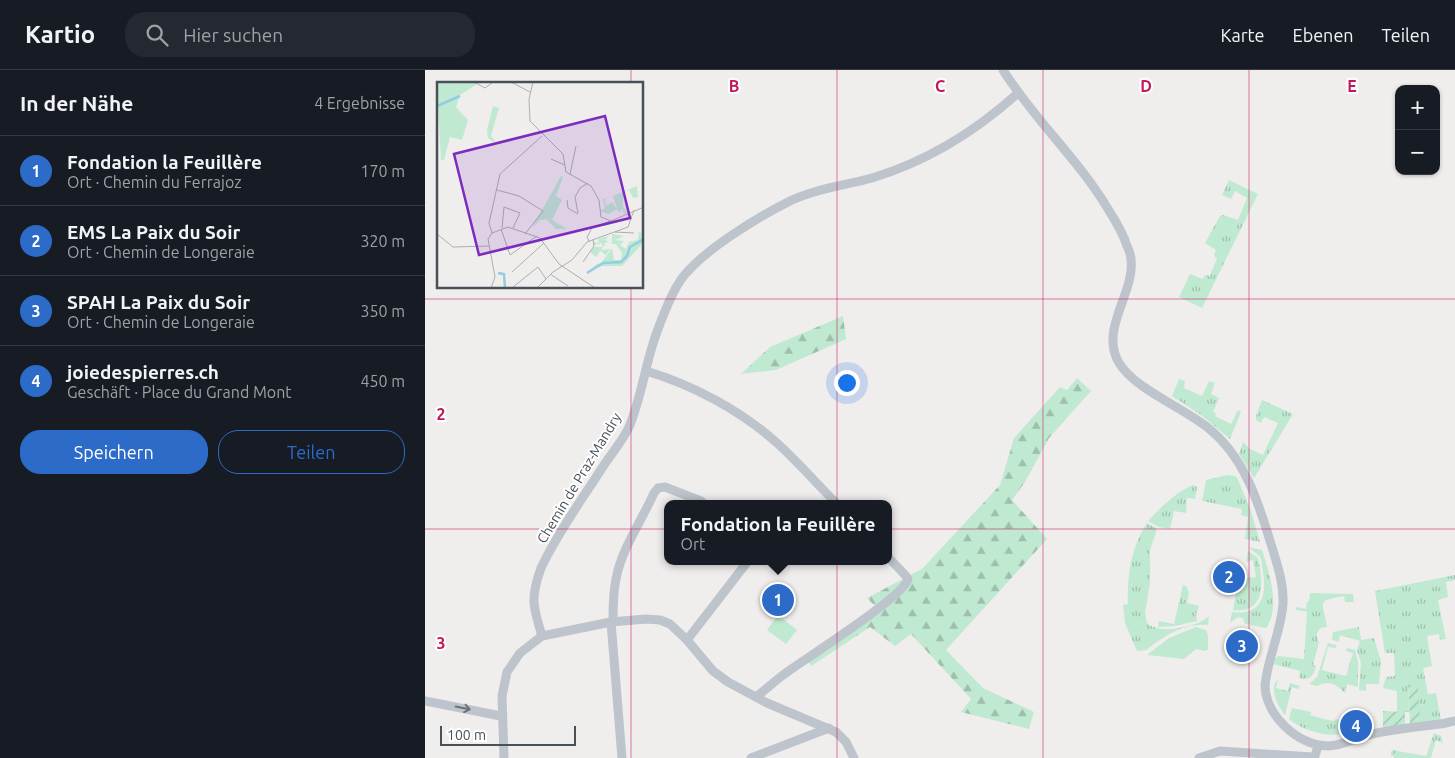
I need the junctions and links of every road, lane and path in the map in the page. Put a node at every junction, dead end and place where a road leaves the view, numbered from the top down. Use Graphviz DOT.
graph roads {
  1 [pos="1003,70"];
  2 [pos="1018,93"];
  3 [pos="646,371"];
  4 [pos="698,500"];
  5 [pos="833,500"];
  6 [pos="892,561"];
  7 [pos="745,565"];
  8 [pos="612,622"];
  9 [pos="542,636"];
  10 [pos="687,640"];
  11 [pos="756,697"];
  12 [pos="425,701"];
  13 [pos="501,716"];
  14 [pos="1455,721"];
  15 [pos="1444,724"];
  16 [pos="1455,727"];
  17 [pos="829,728"];
  18 [pos="1318,746"];
  19 [pos="503,758"];
  20 [pos="622,758"];
  21 [pos="751,758"];
  22 [pos="854,758"];
  23 [pos="1199,758"];
  1 -- 2 [label="street"];
  2 -- 3 [label="street, Chemin de Praz-Mandry"];
  2 -- 18 [label="street"];
  3 -- 5 [label="street"];
  3 -- 9 [label="street, Chemin de Praz-Mandry"];
  4 -- 8 [label="street"];
  6 -- 11 [label="street"];
  7 -- 10 [label="street"];
  8 -- 9 [label="street"];
  8 -- 10 [label="street"];
  8 -- 20 [label="street"];
  9 -- 13 [label="street"];
  10 -- 11 [label="street"];
  11 -- 17 [label="street"];
  12 -- 13 [label="street, one-way"];
  13 -- 19 [label="street"];
  14 -- 15 [label="street"];
  15 -- 16 [label="street"];
  15 -- 18 [label="street"];
  17 -- 21 [label="street"];
  17 -- 22 [label="street"];
  18 -- 23 [label="street"];
}
